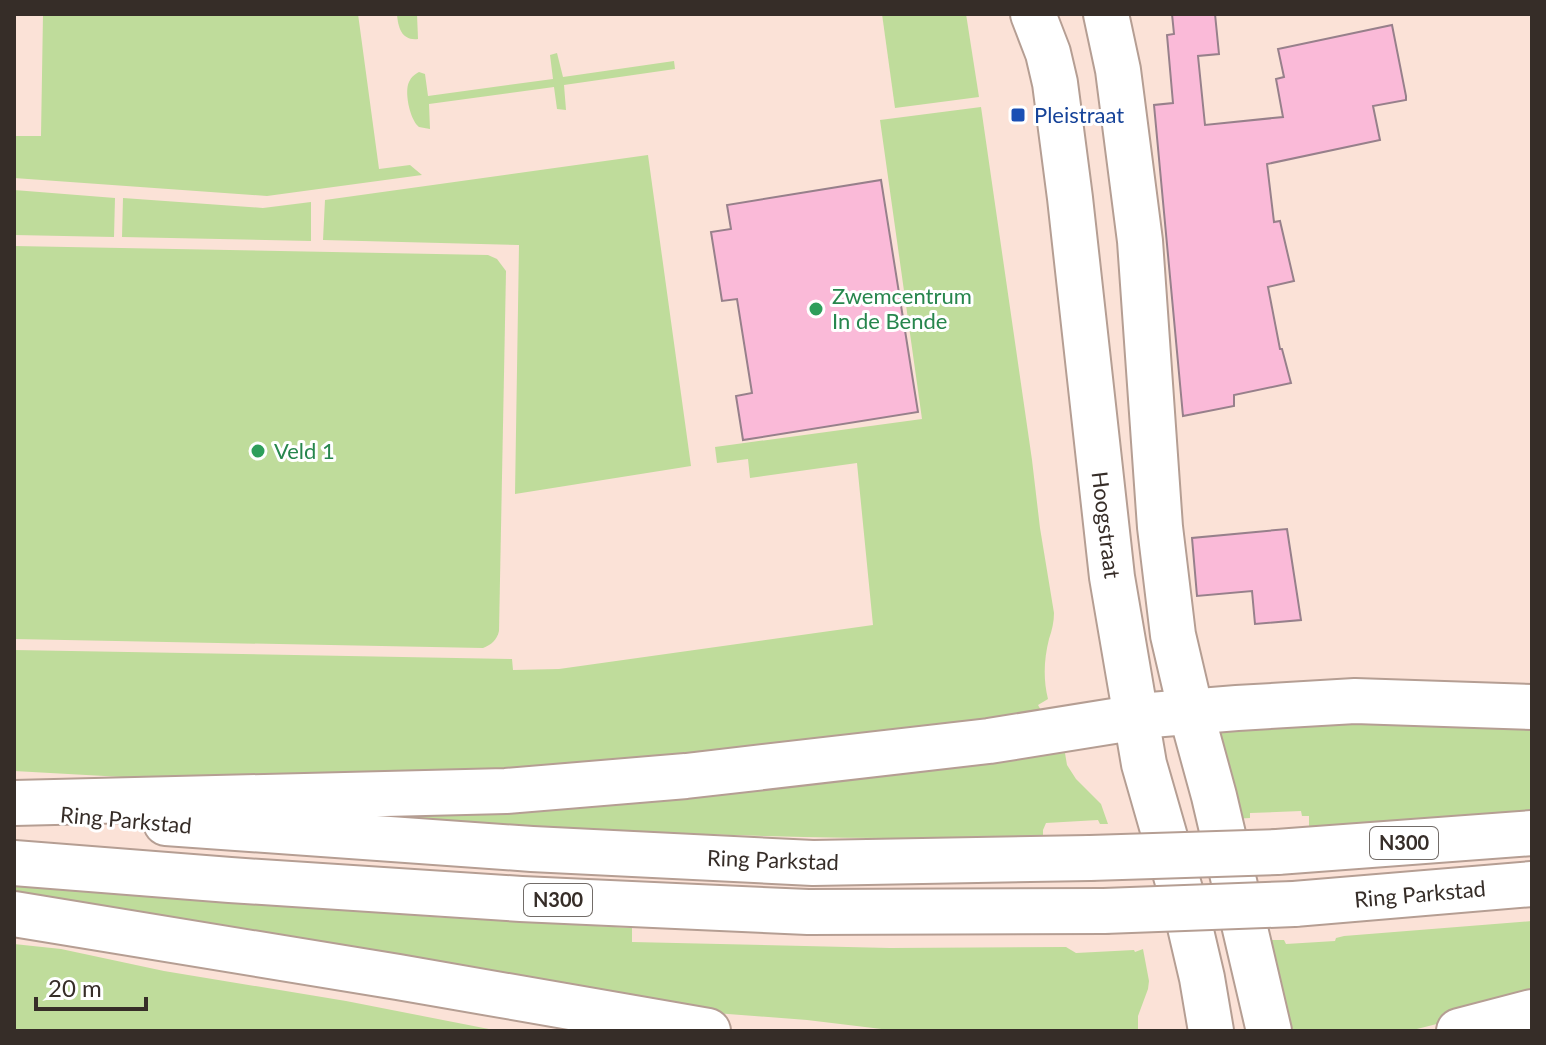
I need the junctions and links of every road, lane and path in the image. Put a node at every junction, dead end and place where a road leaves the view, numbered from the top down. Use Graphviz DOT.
graph roads {
  1 [pos="1033,14"];
  2 [pos="1106,14"];
  3 [pos="1532,707"];
  4 [pos="1191,712"];
  5 [pos="1137,717"];
  6 [pos="14,803"];
  7 [pos="14,810"];
  8 [pos="1532,833"];
  9 [pos="14,863"];
  10 [pos="1532,884"];
  11 [pos="14,914"];
  12 [pos="1532,1012"];
  13 [pos="708,1031"];
  14 [pos="1211,1031"];
  15 [pos="1269,1031"];
  16 [pos="1459,1031"];
  1 -- 5 [label="main road, Hoogstraat"];
  2 -- 4 [label="main road"];
  3 -- 4 [label="main road"];
  4 -- 5 [label="main road"];
  4 -- 15 [label="main road"];
  5 -- 6 [label="main road"];
  5 -- 14 [label="main road, Hoogstraat"];
  7 -- 8 [label="main road, Ring Parkstad / N300, bridge"];
  9 -- 10 [label="main road, Ring Parkstad / N300, bridge"];
  11 -- 13 [label="main road"];
  12 -- 16 [label="main road"];
}
